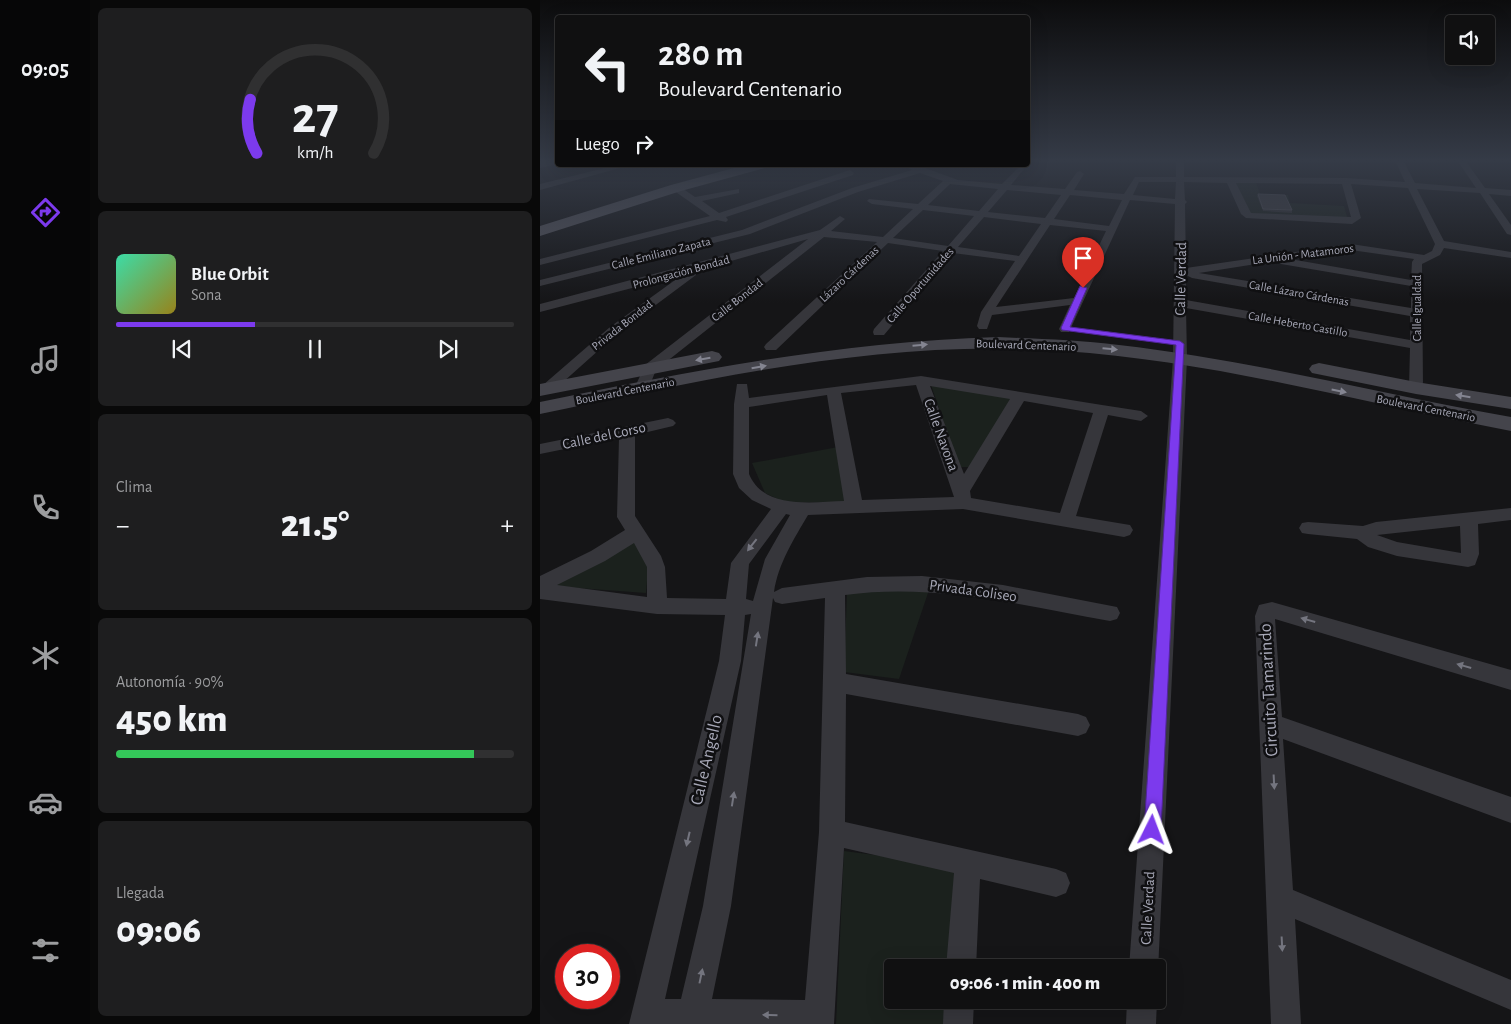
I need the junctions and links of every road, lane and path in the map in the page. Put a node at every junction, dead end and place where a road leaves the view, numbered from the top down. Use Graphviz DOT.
graph roads {
  1 [pos="601,208"];
  2 [pos="613,208"];
  3 [pos="705,208"];
  4 [pos="745,208"];
  5 [pos="810,208"];
  6 [pos="919,208"];
  7 [pos="935,208"];
  8 [pos="987,208"];
  9 [pos="1057,208"];
  10 [pos="1123,208"];
  11 [pos="1182,208"];
  12 [pos="1243,208"];
  13 [pos="1353,208"];
  14 [pos="1422,208"];
  15 [pos="1494,208"];
  16 [pos="982,214"];
  17 [pos="717,217"];
  18 [pos="840,219"];
  19 [pos="1047,222"];
  20 [pos="540,226"];
  21 [pos="1112,229"];
  22 [pos="540,231"];
  23 [pos="746,232"];
  24 [pos="1511,232"];
  25 [pos="822,233"];
  26 [pos="886,240"];
  27 [pos="1440,244"];
  28 [pos="775,246"];
  29 [pos="953,249"];
  30 [pos="1511,255"];
  31 [pos="1264,258"];
  32 [pos="1424,258"];
  33 [pos="1020,259"];
  34 [pos="540,262"];
  35 [pos="700,267"];
  36 [pos="1182,272"];
  37 [pos="540,283"];
  38 [pos="1417,284"];
  39 [pos="1076,301"];
  40 [pos="1180,303"];
  41 [pos="540,308"];
  42 [pos="1416,313"];
  43 [pos="985,319"];
  44 [pos="1065,328"];
  45 [pos="879,332"];
  46 [pos="1416,345"];
  47 [pos="771,347"];
  48 [pos="1180,351"];
  49 [pos="646,378"];
  50 [pos="921,380"];
  51 [pos="742,387"];
  52 [pos="1416,388"];
  53 [pos="544,389"];
  54 [pos="833,390"];
  55 [pos="1020,395"];
  56 [pos="1511,403"];
  57 [pos="741,404"];
  58 [pos="540,408"];
  59 [pos="1102,410"];
  60 [pos="1141,416"];
  61 [pos="668,423"];
  62 [pos="1511,424"];
  63 [pos="627,432"];
  64 [pos="540,449"];
  65 [pos="962,497"];
  66 [pos="854,506"];
  67 [pos="792,509"];
  68 [pos="1511,514"];
  69 [pos="1470,517"];
  70 [pos="1066,520"];
  71 [pos="1308,528"];
  72 [pos="1124,530"];
  73 [pos="635,533"];
  74 [pos="1364,533"];
  75 [pos="540,585"];
  76 [pos="835,589"];
  77 [pos="540,591"];
  78 [pos="772,601"];
  79 [pos="657,606"];
  80 [pos="737,607"];
  81 [pos="1110,613"];
  82 [pos="1511,680"];
  83 [pos="835,682"];
  84 [pos="1078,724"];
  85 [pos="1270,724"];
  86 [pos="1511,810"];
  87 [pos="832,832"];
  88 [pos="968,863"];
  89 [pos="1056,883"];
  90 [pos="1280,899"];
  91 [pos="962,959"];
  92 [pos="1145,959"];
  93 [pos="1511,995"];
  94 [pos="959,1009"];
  95 [pos="1142,1009"];
  96 [pos="645,1019"];
  97 [pos="692,1019"];
  98 [pos="819,1020"];
  99 [pos="958,1024"];
  100 [pos="1141,1024"];
  101 [pos="1286,1024"];
  1 -- 20 [label="main road"];
  2 -- 22 [label="main road"];
  3 -- 17 [label="street"];
  4 -- 17 [label="street"];
  5 -- 23 [label="street, Calle Emiliano Zapata"];
  6 -- 26 [label="street, Lázaro Cárdenas"];
  7 -- 16 [label="street"];
  8 -- 16 [label="street, Calle Oportunidades"];
  9 -- 19 [label="street"];
  10 -- 21 [label="street"];
  11 -- 36 [label="street, Calle Verdad"];
  12 -- 13 [label="street"];
  14 -- 27 [label="street"];
  15 -- 24 [label="street"];
  16 -- 19 [label="street"];
  16 -- 29 [label="street, Calle Oportunidades"];
  17 -- 23 [label="street"];
  17 -- 34 [label="street"];
  18 -- 25 [label="street, Calle Bondad"];
  19 -- 21 [label="street"];
  19 -- 33 [label="street"];
  21 -- 39 [label="street"];
  23 -- 28 [label="street"];
  23 -- 37 [label="street, Calle Emiliano Zapata"];
  25 -- 26 [label="street"];
  25 -- 28 [label="street, Prolongación Bondad"];
  25 -- 49 [label="street, Calle Bondad"];
  26 -- 29 [label="street"];
  26 -- 47 [label="street, Lázaro Cárdenas"];
  27 -- 30 [label="street"];
  27 -- 32 [label="street, Calle Igualdad"];
  28 -- 35 [label="street, Prolongación Bondad"];
  29 -- 33 [label="street"];
  29 -- 45 [label="street, Calle Oportunidades"];
  31 -- 32 [label="street, La Unión - Matamoros"];
  31 -- 36 [label="street, La Unión - Matamoros"];
  31 -- 38 [label="street"];
  32 -- 38 [label="street, Calle Igualdad"];
  33 -- 43 [label="street"];
  35 -- 41 [label="street, Prolongación Bondad"];
  35 -- 53 [label="street, Privada Bondad"];
  36 -- 40 [label="street, Calle Verdad"];
  36 -- 42 [label="street, Calle Lázaro Cárdenas"];
  38 -- 42 [label="street, Calle Igualdad"];
  39 -- 43 [label="street"];
  39 -- 44 [label="street"];
  40 -- 46 [label="street, Calle Heberto Castillo"];
  40 -- 48 [label="street, Calle Verdad"];
  42 -- 46 [label="street, Calle Igualdad"];
  43 -- 44 [label="main road, Boulevard Centenario"];
  43 -- 45 [label="main road, Boulevard Centenario"];
  44 -- 48 [label="main road, Boulevard Centenario"];
  45 -- 47 [label="main road, Boulevard Centenario"];
  46 -- 52 [label="street, Calle Igualdad"];
  47 -- 49 [label="main road, Boulevard Centenario, one-way"];
  49 -- 48 [label="main road, Boulevard Centenario, one-way"];
  48 -- 52 [label="main road, Boulevard Centenario"];
  48 -- 62 [label="main road, Boulevard Centenario, one-way"];
  48 -- 92 [label="street, Calle Verdad"];
  49 -- 53 [label="main road, Boulevard Centenario"];
  49 -- 58 [label="main road, Boulevard Centenario"];
  50 -- 54 [label="street, Calle Navona"];
  50 -- 55 [label="street, Calle Navona"];
  50 -- 65 [label="street, Calle Navona"];
  51 -- 57 [label="street"];
  56 -- 52 [label="main road, Boulevard Centenario, one-way"];
  54 -- 57 [label="street, Calle Navona"];
  54 -- 66 [label="street"];
  55 -- 59 [label="street, Calle Navona"];
  55 -- 65 [label="street, Calle Navona"];
  57 -- 67 [label="street"];
  59 -- 60 [label="street, Calle Navona"];
  59 -- 70 [label="street"];
  61 -- 63 [label="street, Calle del Corso"];
  63 -- 64 [label="street, Calle del Corso"];
  63 -- 73 [label="street"];
  65 -- 66 [label="street"];
  65 -- 70 [label="street"];
  66 -- 67 [label="street"];
  67 -- 78 [label="street, Calle Angello"];
  67 -- 80 [label="street, Calle Angello, one-way"];
  68 -- 69 [label="street"];
  69 -- 74 [label="street"];
  69 -- 74 [label="street"];
  70 -- 72 [label="street"];
  71 -- 74 [label="street"];
  73 -- 75 [label="street"];
  73 -- 79 [label="street"];
  76 -- 78 [label="street, Privada Coliseo"];
  76 -- 81 [label="street, Privada Coliseo"];
  76 -- 83 [label="street"];
  77 -- 79 [label="street, Privada Coliseo"];
  78 -- 80 [label="street, Privada Coliseo"];
  97 -- 78 [label="street, Calle Angello, one-way"];
  79 -- 80 [label="street, Privada Coliseo"];
  80 -- 96 [label="street, Calle Angello, one-way"];
  82 -- 85 [label="street, Circuito Tamarindo, one-way"];
  83 -- 84 [label="street"];
  83 -- 87 [label="street"];
  85 -- 86 [label="street"];
  85 -- 90 [label="street, Circuito Tamarindo, one-way"];
  87 -- 88 [label="street"];
  87 -- 98 [label="street"];
  88 -- 89 [label="street"];
  88 -- 91 [label="street"];
  90 -- 93 [label="street"];
  90 -- 101 [label="street, Circuito Tamarindo, one-way"];
  94 -- 99 [label="street"];
  95 -- 100 [label="street"];
  96 -- 97 [label="street"];
  98 -- 97 [label="street, one-way"];
}
